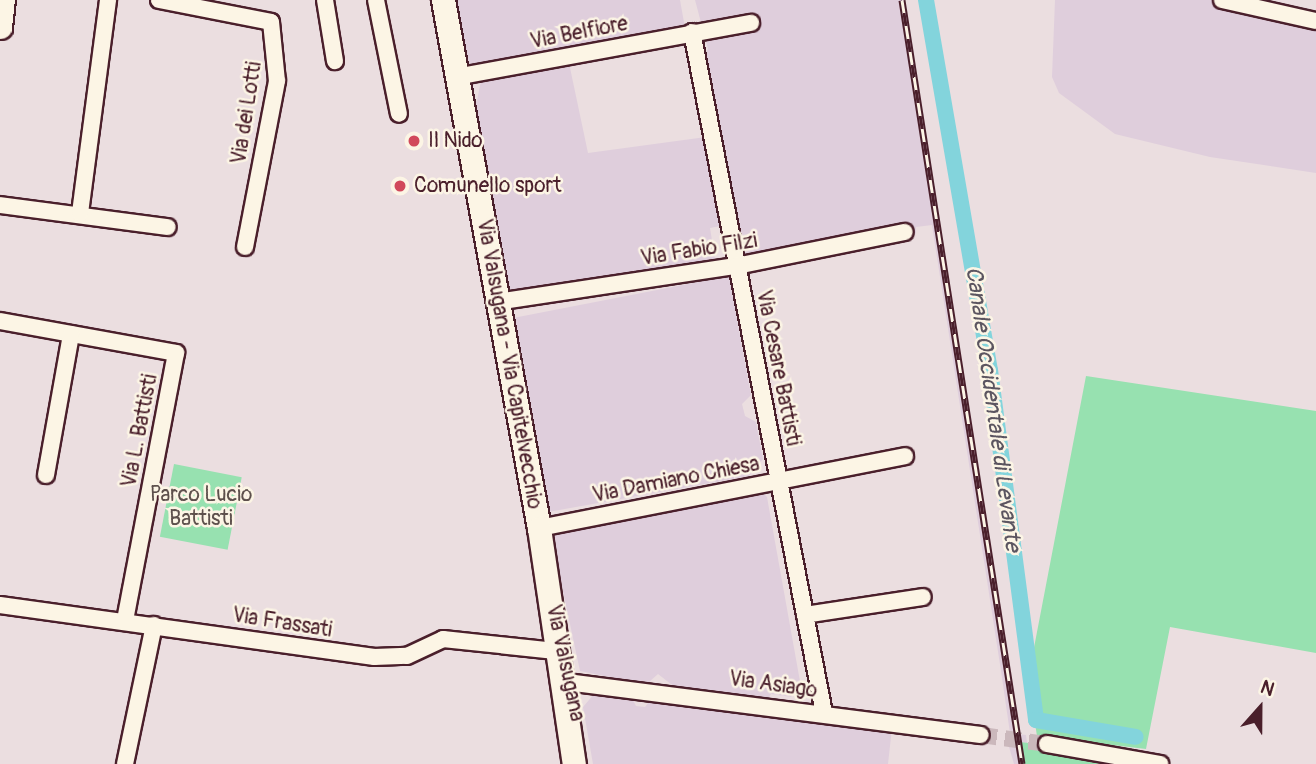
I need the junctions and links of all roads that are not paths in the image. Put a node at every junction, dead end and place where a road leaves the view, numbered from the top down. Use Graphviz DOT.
graph roads {
  1 [pos="4,0"];
  2 [pos="108,0"];
  3 [pos="159,0"];
  4 [pos="325,0"];
  5 [pos="376,0"];
  6 [pos="443,0"];
  7 [pos="1222,0"];
  8 [pos="234,6"];
  9 [pos="1316,21"];
  10 [pos="751,23"];
  11 [pos="0,27"];
  12 [pos="692,32"];
  13 [pos="335,61"];
  14 [pos="456,77"];
  15 [pos="399,114"];
  16 [pos="0,205"];
  17 [pos="80,213"];
  18 [pos="168,228"];
  19 [pos="905,232"];
  20 [pos="245,247"];
  21 [pos="736,266"];
  22 [pos="497,302"];
  23 [pos="0,321"];
  24 [pos="71,334"];
  25 [pos="905,456"];
  26 [pos="46,475"];
  27 [pos="779,481"];
  28 [pos="539,528"];
  29 [pos="544,562"];
  30 [pos="923,597"];
  31 [pos="0,605"];
  32 [pos="805,615"];
  33 [pos="125,621"];
  34 [pos="154,625"];
  35 [pos="555,651"];
  36 [pos="565,680"];
  37 [pos="824,713"];
  38 [pos="982,735"];
  39 [pos="1048,744"];
  40 [pos="125,764"];
  41 [pos="574,764"];
  42 [pos="585,764"];
  43 [pos="1160,764"];
  1 -- 11 [label="main road"];
  2 -- 17 [label="street"];
  3 -- 8 [label="street, Via dei Lotti"];
  4 -- 13 [label="street"];
  5 -- 15 [label="street"];
  6 -- 14 [label="main road, Via Valsugana - Via Capitelvecchio"];
  7 -- 9 [label="street"];
  8 -- 20 [label="street, Via dei Lotti"];
  10 -- 12 [label="street, Via Belfiore"];
  12 -- 14 [label="street, Via Belfiore"];
  12 -- 21 [label="street, Via Cesare Battisti"];
  14 -- 22 [label="main road, Via Valsugana - Via Capitelvecchio"];
  16 -- 17 [label="street"];
  17 -- 18 [label="street"];
  19 -- 21 [label="street, Via Fabio Filzi"];
  21 -- 22 [label="street, Via Fabio Filzi"];
  21 -- 27 [label="street, Via Cesare Battisti"];
  22 -- 28 [label="main road, Via Valsugana - Via Capitelvecchio"];
  23 -- 24 [label="street, Via L. Battisti"];
  24 -- 26 [label="street"];
  24 -- 33 [label="street, Via L. Battisti"];
  25 -- 27 [label="street, Via Damiano Chiesa"];
  27 -- 28 [label="street, Via Damiano Chiesa"];
  27 -- 32 [label="street, Via Cesare Battisti"];
  28 -- 29 [label="main road, Via Valsugana - Via Capitelvecchio"];
  29 -- 35 [label="main road"];
  29 -- 36 [label="main road, Via Valsugana"];
  30 -- 32 [label="street"];
  31 -- 33 [label="street, Via Frassati"];
  32 -- 37 [label="street, Via Cesare Battisti"];
  33 -- 34 [label="street, Via Frassati"];
  34 -- 35 [label="street, Via Frassati"];
  34 -- 40 [label="street"];
  35 -- 36 [label="main road"];
  36 -- 37 [label="street, Via Asiago"];
  36 -- 41 [label="main road"];
  36 -- 42 [label="main road, Via Valsugana"];
  37 -- 38 [label="street, Via Asiago"];
  39 -- 43 [label="street"];
}
